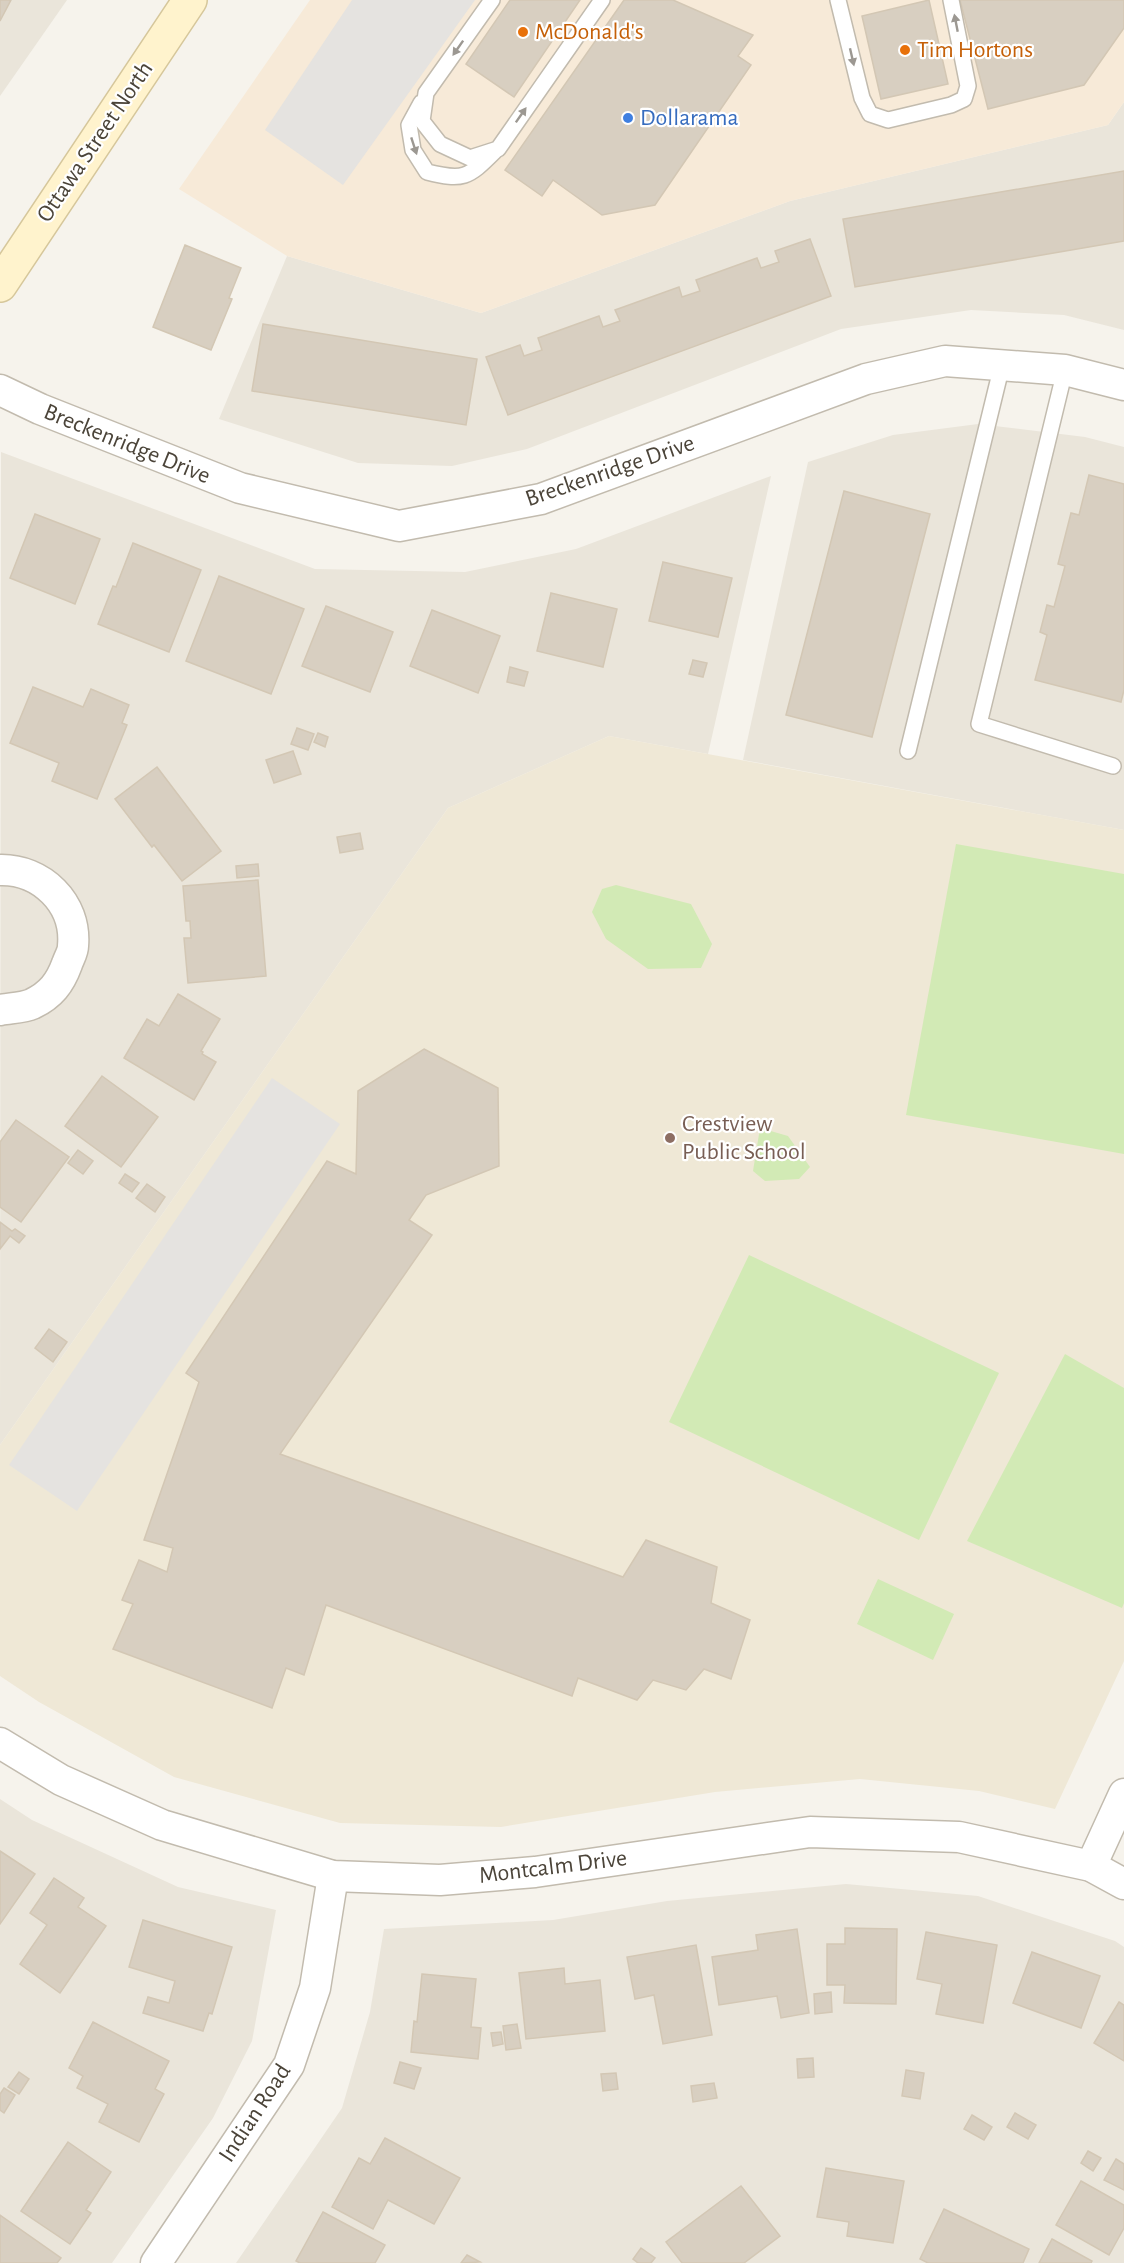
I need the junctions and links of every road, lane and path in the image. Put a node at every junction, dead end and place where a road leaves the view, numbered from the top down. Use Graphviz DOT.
graph roads {
  1 [pos="190,0"];
  2 [pos="492,0"];
  3 [pos="602,0"];
  4 [pos="838,0"];
  5 [pos="951,0"];
  6 [pos="426,93"];
  7 [pos="498,149"];
  8 [pos="0,285"];
  9 [pos="1002,365"];
  10 [pos="1065,370"];
  11 [pos="1124,385"];
  12 [pos="0,390"];
  13 [pos="908,751"];
  14 [pos="1113,766"];
  15 [pos="0,870"];
  16 [pos="0,1010"];
  17 [pos="0,1743"];
  18 [pos="1124,1794"];
  19 [pos="1091,1866"];
  20 [pos="333,1876"];
  21 [pos="1124,1884"];
  22 [pos="156,2263"];
  1 -- 8 [label="main road, Ottawa Street North"];
  2 -- 6 [label="lane, one-way"];
  7 -- 3 [label="lane, one-way"];
  4 -- 5 [label="lane, one-way"];
  6 -- 7 [label="lane"];
  6 -- 7 [label="lane, one-way"];
  9 -- 10 [label="street, Breckenridge Drive"];
  9 -- 12 [label="street, Breckenridge Drive"];
  9 -- 13 [label="lane"];
  10 -- 11 [label="street, Breckenridge Drive"];
  10 -- 14 [label="lane"];
  15 -- 16 [label="street"];
  17 -- 20 [label="street, Montcalm Drive"];
  18 -- 19 [label="street"];
  19 -- 20 [label="street, Montcalm Drive"];
  19 -- 21 [label="street, Montcalm Drive"];
  20 -- 22 [label="street, Indian Road"];
}
